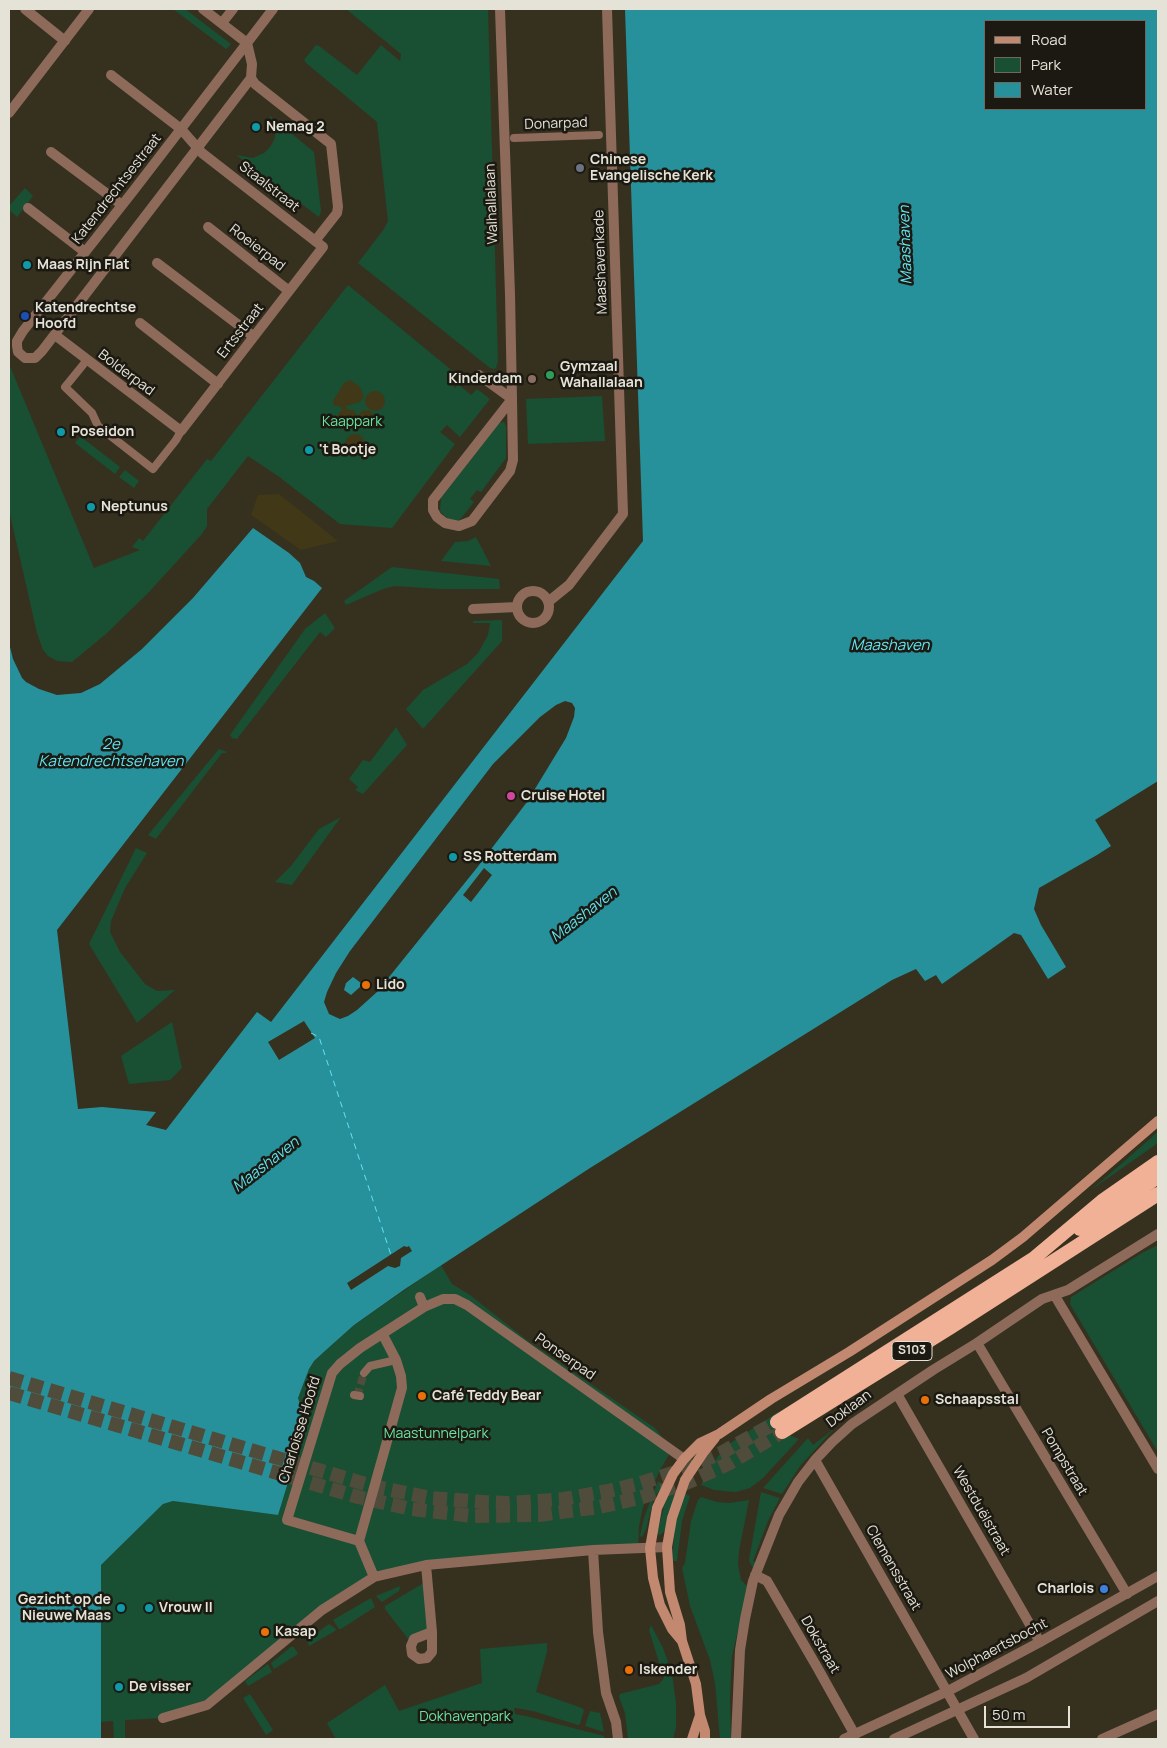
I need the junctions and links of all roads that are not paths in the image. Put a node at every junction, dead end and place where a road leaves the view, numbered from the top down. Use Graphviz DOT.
graph roads {
  1 [pos="25,9"];
  2 [pos="89,9"];
  3 [pos="203,9"];
  4 [pos="232,9"];
  5 [pos="272,9"];
  6 [pos="500,9"];
  7 [pos="606,9"];
  8 [pos="222,23"];
  9 [pos="65,41"];
  10 [pos="247,43"];
  11 [pos="234,59"];
  12 [pos="252,64"];
  13 [pos="111,74"];
  14 [pos="251,78"];
  15 [pos="9,113"];
  16 [pos="181,129"];
  17 [pos="599,135"];
  18 [pos="514,138"];
  19 [pos="198,149"];
  20 [pos="51,152"];
  21 [pos="122,205"];
  22 [pos="28,208"];
  23 [pos="208,228"];
  24 [pos="319,244"];
  25 [pos="85,252"];
  26 [pos="157,263"];
  27 [pos="289,290"];
  28 [pos="140,323"];
  29 [pos="55,336"];
  30 [pos="253,336"];
  31 [pos="87,360"];
  32 [pos="479,375"];
  33 [pos="218,384"];
  34 [pos="512,399"];
  35 [pos="181,431"];
  36 [pos="548,602"];
  37 [pos="516,607"];
  38 [pos="473,609"];
  39 [pos="1158,1121"];
  40 [pos="1158,1162"];
  41 [pos="1158,1177"];
  42 [pos="1158,1194"];
  43 [pos="1158,1234"];
  44 [pos="1033,1258"];
  45 [pos="1055,1296"];
  46 [pos="420,1297"];
  47 [pos="424,1307"];
  48 [pos="383,1335"];
  49 [pos="977,1343"];
  50 [pos="396,1360"];
  51 [pos="364,1373"];
  52 [pos="897,1394"];
  53 [pos="719,1434"];
  54 [pos="684,1459"];
  55 [pos="815,1460"];
  56 [pos="1158,1469"];
  57 [pos="359,1541"];
  58 [pos="668,1547"];
  59 [pos="650,1548"];
  60 [pos="593,1550"];
  61 [pos="426,1565"];
  62 [pos="756,1575"];
  63 [pos="1158,1576"];
  64 [pos="374,1577"];
  65 [pos="1127,1594"];
  66 [pos="1158,1602"];
  67 [pos="432,1632"];
  68 [pos="682,1640"];
  69 [pos="1040,1642"];
  70 [pos="948,1691"];
  71 [pos="957,1710"];
  72 [pos="1158,1714"];
  73 [pos="700,1715"];
  74 [pos="163,1718"];
  75 [pos="854,1735"];
  76 [pos="618,1739"];
  77 [pos="692,1739"];
  78 [pos="704,1739"];
  79 [pos="736,1739"];
  80 [pos="844,1739"];
  81 [pos="894,1739"];
  82 [pos="974,1739"];
  83 [pos="1102,1739"];
  1 -- 9 [label="street"];
  2 -- 9 [label="street"];
  3 -- 8 [label="street"];
  4 -- 8 [label="street"];
  5 -- 10 [label="street, Katendrechtsestraat"];
  6 -- 34 [label="street, Walhallalaan"];
  7 -- 36 [label="street, Maashavenkade"];
  8 -- 10 [label="street"];
  9 -- 15 [label="street"];
  10 -- 11 [label="street, Katendrechtsestraat"];
  10 -- 12 [label="street"];
  11 -- 12 [label="street"];
  11 -- 16 [label="street, Katendrechtsestraat"];
  12 -- 14 [label="street"];
  13 -- 16 [label="street"];
  14 -- 19 [label="street, Katendrechtsestraat"];
  14 -- 24 [label="street, Ertsstraat"];
  16 -- 19 [label="street, Katendrechtsestraat"];
  16 -- 21 [label="street, Katendrechtsestraat"];
  17 -- 18 [label="street, Donarpad"];
  19 -- 24 [label="street, Staalstraat"];
  19 -- 29 [label="street, Katendrechtsestraat"];
  20 -- 21 [label="street"];
  21 -- 25 [label="street, Katendrechtsestraat"];
  22 -- 25 [label="street"];
  23 -- 27 [label="street, Roeierpad"];
  24 -- 27 [label="street, Ertsstraat"];
  25 -- 29 [label="street, Katendrechtsestraat"];
  26 -- 30 [label="street"];
  27 -- 30 [label="street, Ertsstraat"];
  28 -- 33 [label="street"];
  29 -- 31 [label="street, Bolderpad"];
  30 -- 33 [label="street, Ertsstraat"];
  31 -- 35 [label="street, Bolderpad"];
  31 -- 35 [label="street"];
  32 -- 34 [label="street"];
  33 -- 35 [label="street, Ertsstraat"];
  34 -- 34 [label="street, Walhallalaan"];
  36 -- 37 [label="street"];
  36 -- 37 [label="street"];
  37 -- 38 [label="street"];
  39 -- 53 [label="main road"];
  40 -- 44 [label="highway, Doklaan / S103"];
  41 -- 44 [label="highway"];
  42 -- 44 [label="highway, Doklaan / S103"];
  43 -- 45 [label="street, Doklaan"];
  45 -- 49 [label="street, Doklaan"];
  45 -- 56 [label="street"];
  46 -- 47 [label="street"];
  47 -- 48 [label="street, Ponserpad"];
  47 -- 54 [label="street, Ponserpad"];
  48 -- 50 [label="street"];
  48 -- 57 [label="street, Charloisse Hoofd"];
  49 -- 52 [label="street, Doklaan"];
  49 -- 65 [label="street, Pompstraat"];
  50 -- 51 [label="street"];
  50 -- 57 [label="street"];
  52 -- 55 [label="street, Doklaan"];
  52 -- 69 [label="street, Westduëlstraat"];
  53 -- 54 [label="main road"];
  53 -- 58 [label="main road"];
  54 -- 59 [label="main road"];
  55 -- 62 [label="street, Doklaan"];
  55 -- 70 [label="street, Clemensstraat"];
  57 -- 64 [label="street"];
  58 -- 59 [label="street"];
  58 -- 68 [label="main road"];
  59 -- 60 [label="street"];
  59 -- 68 [label="main road"];
  60 -- 61 [label="street"];
  60 -- 76 [label="street"];
  61 -- 64 [label="street"];
  61 -- 67 [label="street"];
  62 -- 75 [label="street, Dokstraat"];
  62 -- 79 [label="street, Doklaan"];
  63 -- 65 [label="street, Wolphaertsbocht"];
  64 -- 74 [label="street"];
  65 -- 69 [label="street, Wolphaertsbocht"];
  66 -- 71 [label="street"];
  68 -- 73 [label="main road"];
  69 -- 70 [label="street, Wolphaertsbocht"];
  70 -- 71 [label="street, Clemensstraat"];
  70 -- 75 [label="street, Wolphaertsbocht"];
  71 -- 81 [label="street"];
  71 -- 82 [label="street"];
  72 -- 83 [label="street"];
  73 -- 77 [label="main road"];
  73 -- 78 [label="main road"];
  75 -- 80 [label="street, Wolphaertsbocht"];
}
